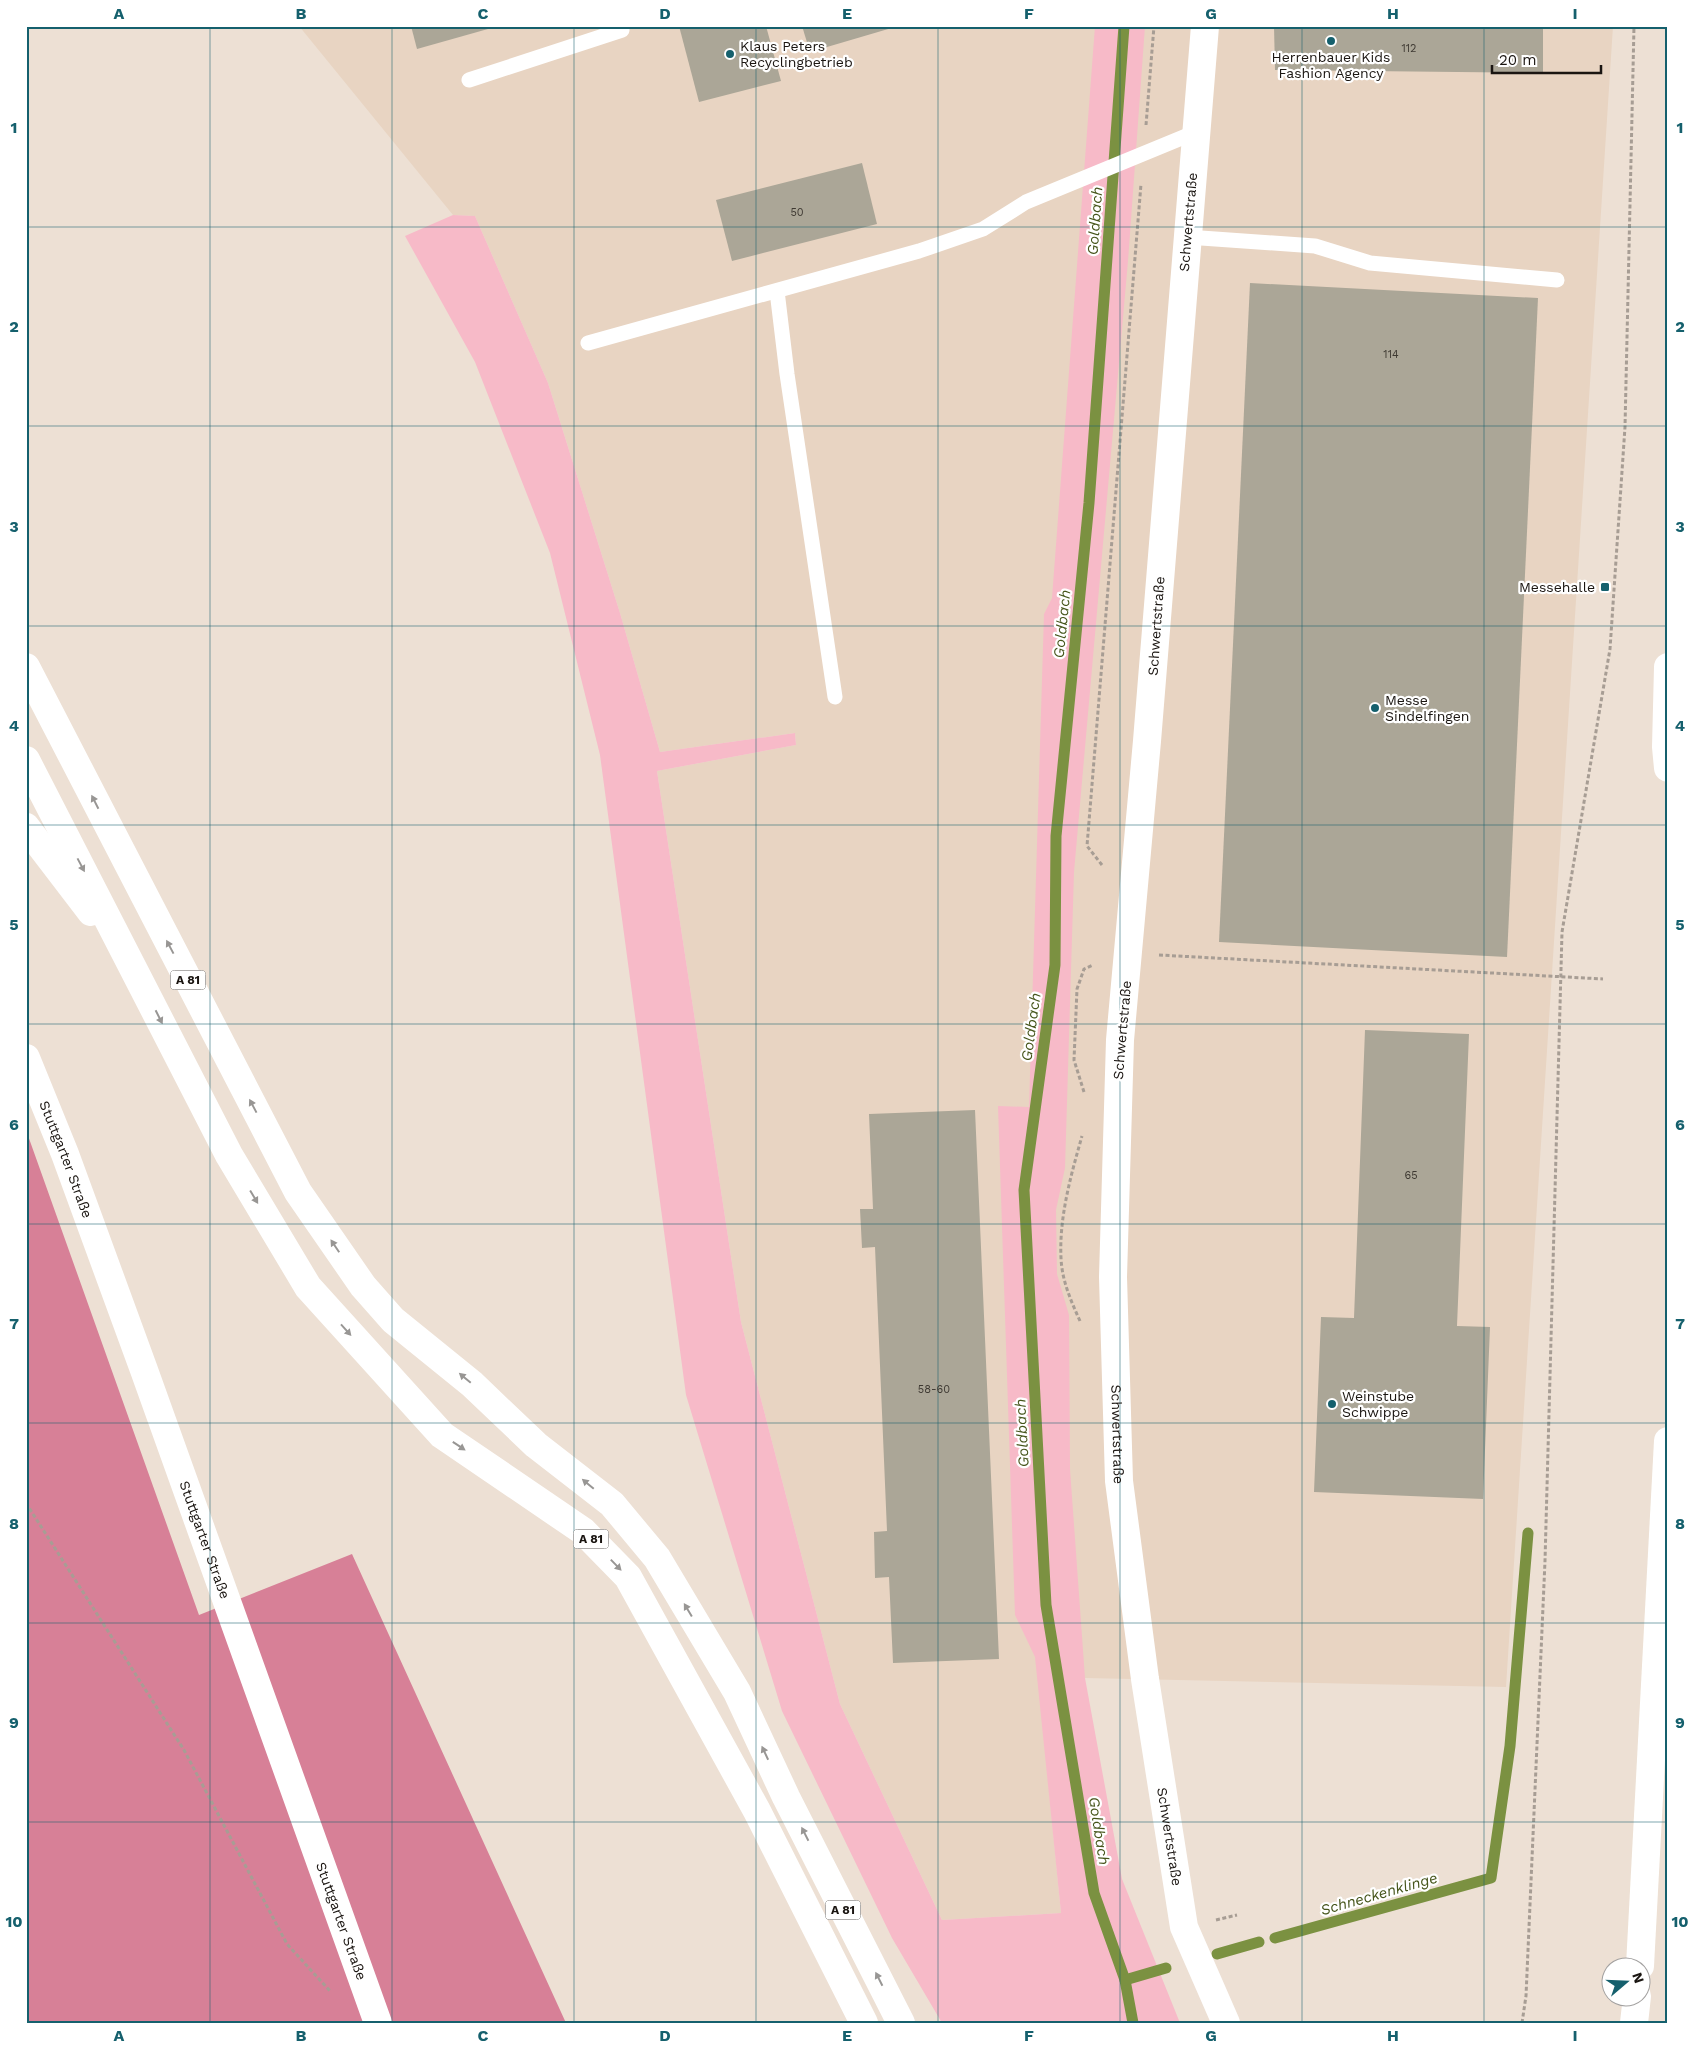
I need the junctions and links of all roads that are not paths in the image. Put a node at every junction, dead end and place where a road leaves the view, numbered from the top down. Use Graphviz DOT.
graph roads {
  1 [pos="621,26"];
  2 [pos="1205,26"];
  3 [pos="469,80"];
  4 [pos="1196,132"];
  5 [pos="1187,237"];
  6 [pos="1557,280"];
  7 [pos="777,292"];
  8 [pos="588,343"];
  9 [pos="26,667"];
  10 [pos="1668,667"];
  11 [pos="835,697"];
  12 [pos="26,760"];
  13 [pos="1668,768"];
  14 [pos="26,827"];
  15 [pos="138,973"];
  16 [pos="26,1058"];
  17 [pos="1668,1441"];
  18 [pos="1641,1956"];
  19 [pos="1636,2006"];
  20 [pos="378,2023"];
  21 [pos="864,2023"];
  22 [pos="901,2023"];
  23 [pos="1226,2023"];
  24 [pos="1634,2023"];
  1 -- 3 [label="lane"];
  2 -- 4 [label="main road, Schwertstraße"];
  4 -- 5 [label="main road, Schwertstraße"];
  4 -- 7 [label="lane"];
  5 -- 6 [label="lane"];
  5 -- 23 [label="main road, Schwertstraße"];
  7 -- 8 [label="lane"];
  7 -- 11 [label="lane"];
  22 -- 9 [label="main road, A 81, one-way"];
  10 -- 13 [label="main road"];
  12 -- 15 [label="main road, A 81, one-way"];
  14 -- 15 [label="main road"];
  15 -- 21 [label="main road, A 81, one-way"];
  16 -- 20 [label="main road, Stuttgarter Straße"];
  17 -- 18 [label="main road"];
  19 -- 24 [label="main road"];
}
